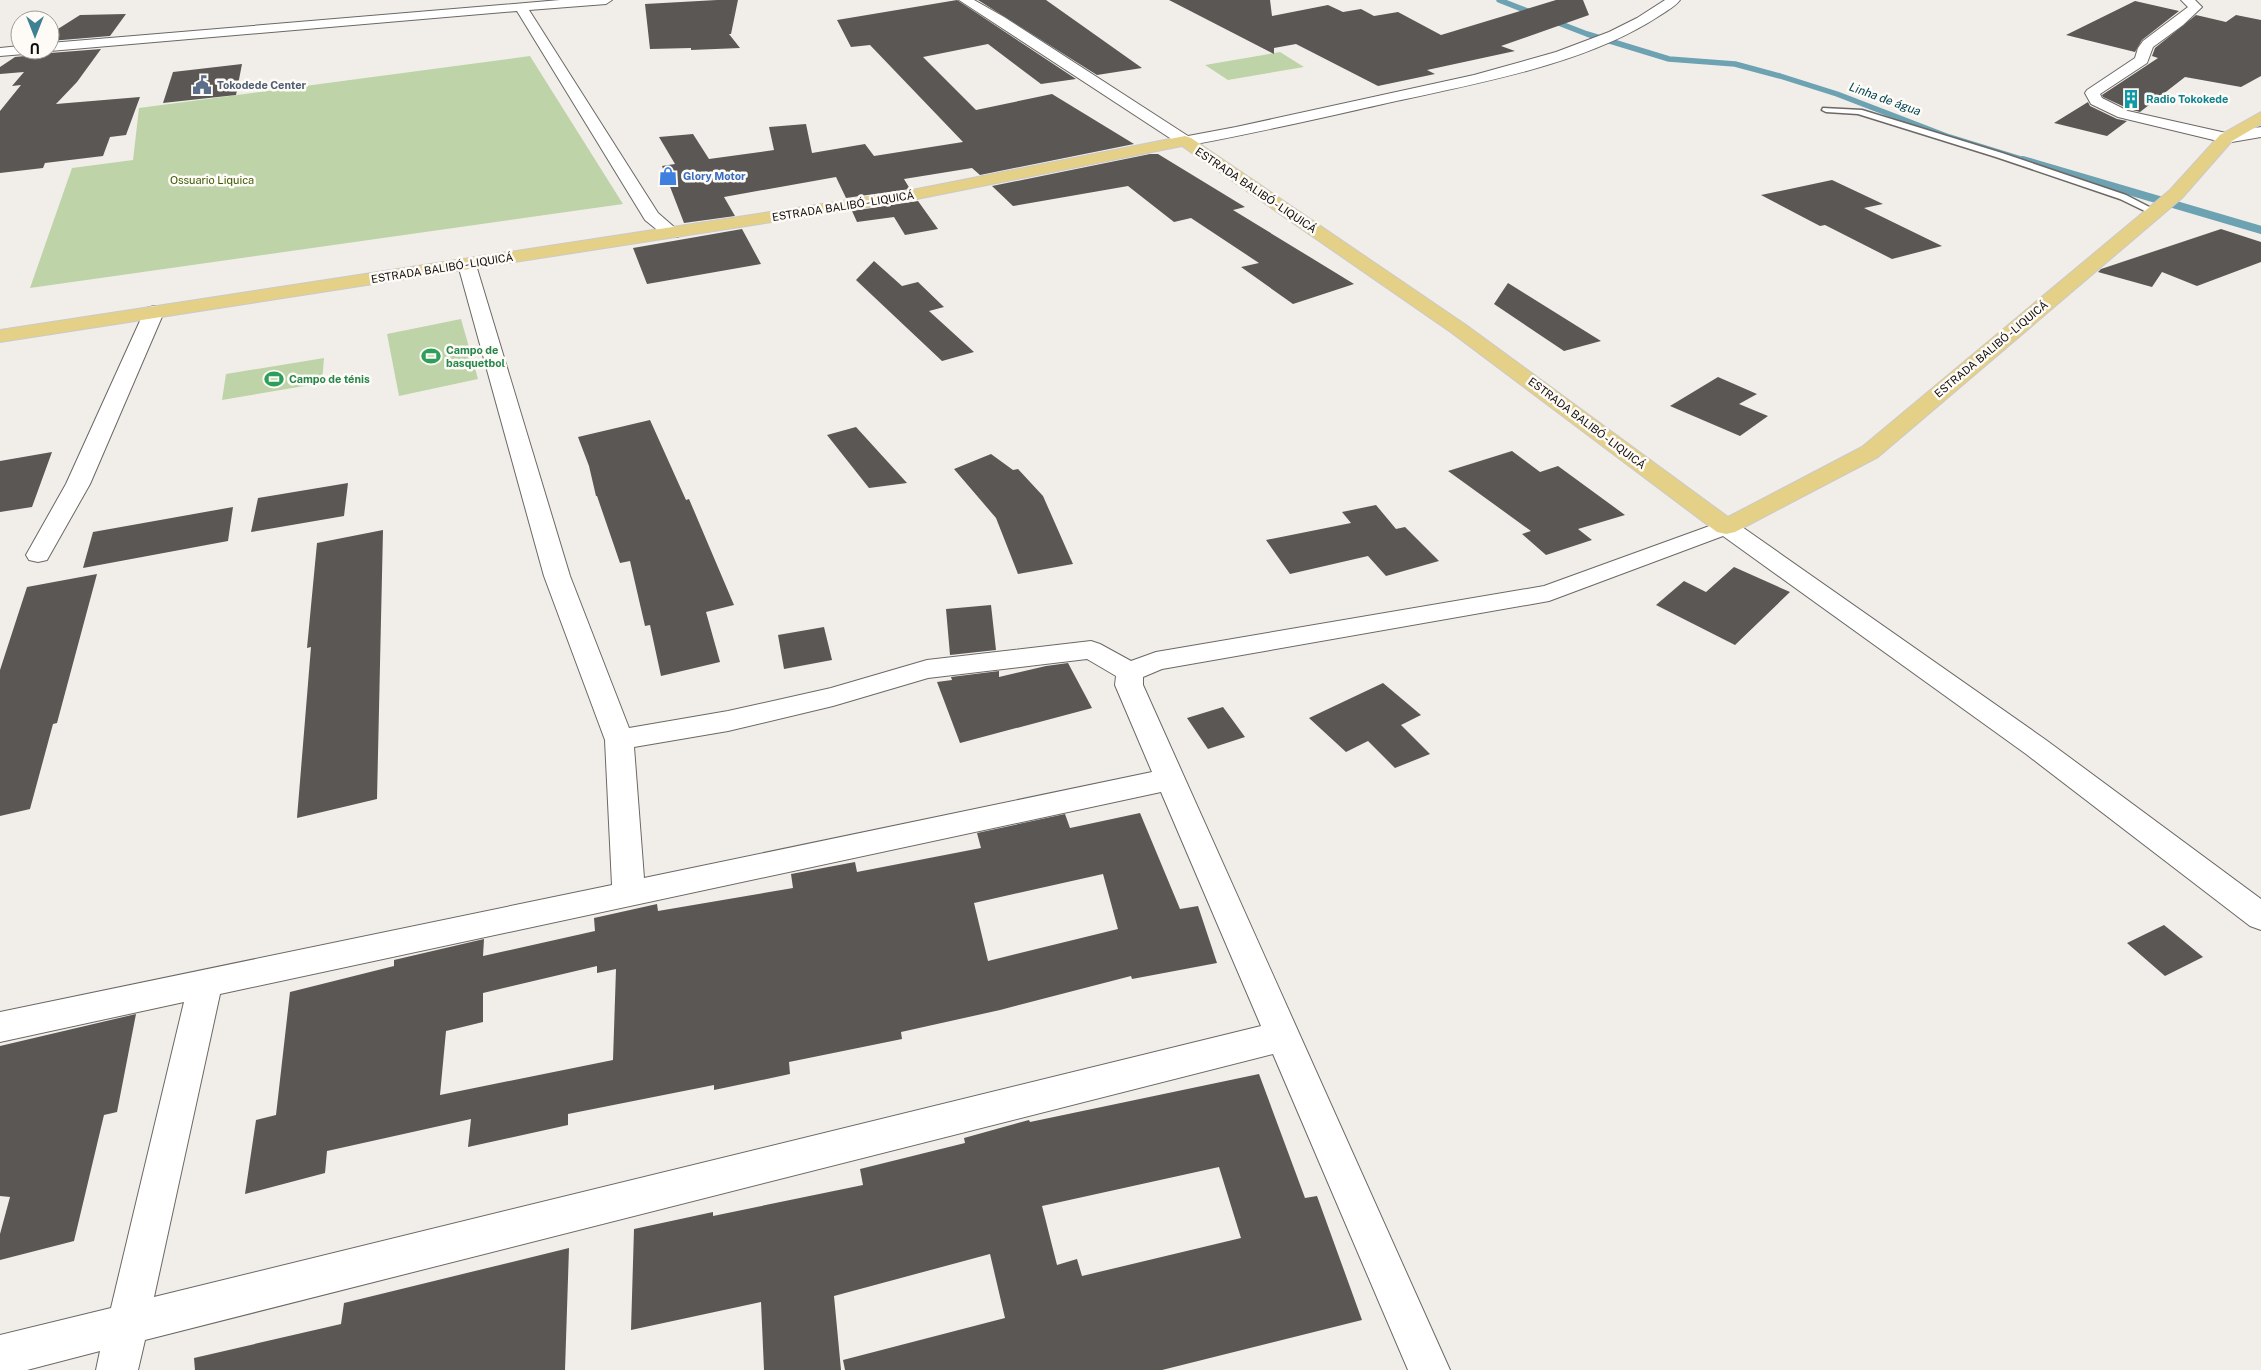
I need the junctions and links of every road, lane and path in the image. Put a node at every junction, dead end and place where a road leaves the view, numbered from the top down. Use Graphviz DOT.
graph roads {
  1 [pos="606,0"];
  2 [pos="965,0"];
  3 [pos="1674,0"];
  4 [pos="2187,0"];
  5 [pos="521,8"];
  6 [pos="60,46"];
  7 [pos="10,53"];
  8 [pos="0,64"];
  9 [pos="1826,110"];
  10 [pos="2261,117"];
  11 [pos="2261,132"];
  12 [pos="2226,138"];
  13 [pos="1184,141"];
  14 [pos="2155,211"];
  15 [pos="672,233"];
  16 [pos="467,265"];
  17 [pos="154,312"];
  18 [pos="0,336"];
  19 [pos="1726,527"];
  20 [pos="38,555"];
  21 [pos="1130,672"];
  22 [pos="619,740"];
  23 [pos="1170,779"];
  24 [pos="629,894"];
  25 [pos="2261,917"];
  26 [pos="205,984"];
  27 [pos="0,1027"];
  28 [pos="1283,1036"];
  29 [pos="128,1323"];
  30 [pos="0,1356"];
  31 [pos="117,1370"];
  32 [pos="1430,1370"];
  1 -- 5 [label="street"];
  2 -- 13 [label="street"];
  3 -- 13 [label="street"];
  4 -- 12 [label="street"];
  5 -- 6 [label="street"];
  5 -- 15 [label="street"];
  7 -- 8 [label="street"];
  9 -- 14 [label="lane"];
  10 -- 12 [label="main road, ESTRADA BALIBÓ - LIQUICÁ"];
  11 -- 12 [label="street"];
  12 -- 14 [label="main road, ESTRADA BALIBÓ - LIQUICÁ"];
  13 -- 15 [label="main road, ESTRADA BALIBÓ - LIQUICÁ"];
  13 -- 19 [label="main road, ESTRADA BALIBÓ - LIQUICÁ"];
  14 -- 19 [label="main road, ESTRADA BALIBÓ - LIQUICÁ"];
  15 -- 16 [label="main road, ESTRADA BALIBÓ - LIQUICÁ"];
  16 -- 17 [label="main road, ESTRADA BALIBÓ - LIQUICÁ"];
  16 -- 22 [label="street"];
  17 -- 18 [label="main road, ESTRADA BALIBÓ - LIQUICÁ"];
  17 -- 20 [label="street"];
  19 -- 21 [label="street"];
  19 -- 25 [label="street"];
  21 -- 22 [label="street"];
  21 -- 23 [label="street"];
  22 -- 24 [label="street"];
  23 -- 24 [label="street"];
  23 -- 28 [label="street"];
  24 -- 26 [label="street"];
  26 -- 27 [label="street"];
  26 -- 29 [label="street"];
  28 -- 29 [label="street"];
  28 -- 32 [label="street"];
  29 -- 30 [label="street"];
  29 -- 31 [label="street"];
}
